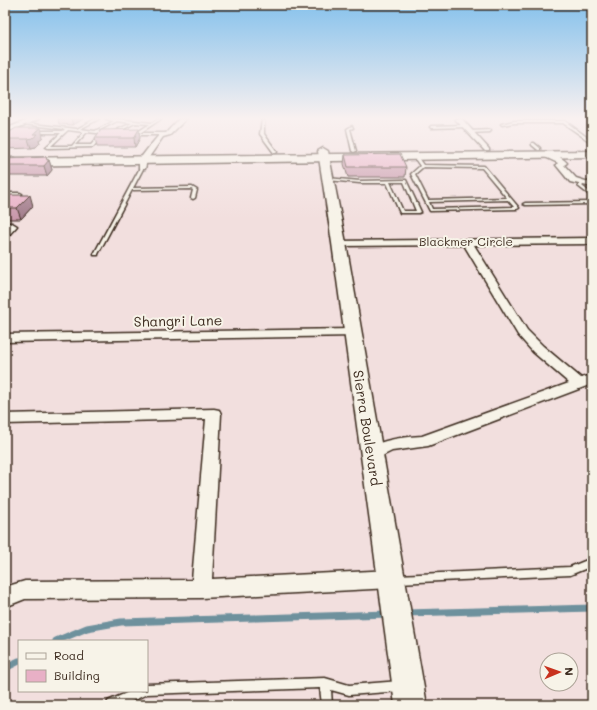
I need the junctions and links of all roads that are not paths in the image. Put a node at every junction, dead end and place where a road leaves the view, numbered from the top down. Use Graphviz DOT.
graph roads {
  1 [pos="153,152"];
  2 [pos="155,152"];
  3 [pos="272,152"];
  4 [pos="278,152"];
  5 [pos="342,152"];
  6 [pos="469,152"];
  7 [pos="514,152"];
  8 [pos="544,152"];
  9 [pos="562,152"];
  10 [pos="323,154"];
  11 [pos="592,154"];
  12 [pos="5,156"];
  13 [pos="414,156"];
  14 [pos="150,157"];
  15 [pos="5,162"];
  16 [pos="422,166"];
  17 [pos="328,179"];
  18 [pos="388,181"];
  19 [pos="588,184"];
  20 [pos="130,189"];
  21 [pos="5,194"];
  22 [pos="20,194"];
  23 [pos="592,196"];
  24 [pos="193,198"];
  25 [pos="509,199"];
  26 [pos="427,201"];
  27 [pos="592,203"];
  28 [pos="525,204"];
  29 [pos="5,226"];
  30 [pos="5,234"];
  31 [pos="592,241"];
  32 [pos="468,242"];
  33 [pos="339,243"];
  34 [pos="96,254"];
  35 [pos="352,333"];
  36 [pos="5,338"];
  37 [pos="585,381"];
  38 [pos="5,419"];
  39 [pos="372,455"];
  40 [pos="592,562"];
  41 [pos="201,589"];
  42 [pos="5,597"];
  43 [pos="394,601"];
  44 [pos="325,683"];
  45 [pos="148,689"];
  46 [pos="141,692"];
  47 [pos="409,695"];
  48 [pos="112,705"];
  49 [pos="327,705"];
  1 -- 14 [label="street"];
  2 -- 14 [label="street"];
  3 -- 14 [label="main road"];
  4 -- 10 [label="main road"];
  5 -- 10 [label="main road"];
  6 -- 13 [label="main road"];
  7 -- 13 [label="main road"];
  8 -- 19 [label="street"];
  9 -- 11 [label="main road"];
  10 -- 13 [label="main road"];
  10 -- 14 [label="main road"];
  10 -- 17 [label="street, Sierra Boulevard"];
  12 -- 14 [label="main road"];
  13 -- 16 [label="lane"];
  14 -- 15 [label="main road"];
  14 -- 20 [label="lane"];
  16 -- 25 [label="lane"];
  16 -- 26 [label="lane"];
  17 -- 18 [label="lane"];
  17 -- 33 [label="street, Sierra Boulevard"];
  18 -- 18 [label="lane"];
  19 -- 23 [label="lane"];
  20 -- 24 [label="lane"];
  20 -- 34 [label="lane"];
  21 -- 22 [label="lane"];
  25 -- 26 [label="lane"];
  25 -- 26 [label="lane"];
  27 -- 28 [label="lane"];
  29 -- 30 [label="street"];
  31 -- 32 [label="street, Blackmer Circle"];
  32 -- 33 [label="street, Blackmer Circle"];
  32 -- 37 [label="street"];
  33 -- 35 [label="street, Sierra Boulevard"];
  35 -- 36 [label="street, Shangri Lane"];
  35 -- 39 [label="street, Sierra Boulevard"];
  37 -- 39 [label="street"];
  38 -- 41 [label="street"];
  39 -- 43 [label="street, Sierra Boulevard"];
  40 -- 43 [label="lane"];
  41 -- 42 [label="street"];
  41 -- 43 [label="street"];
  43 -- 47 [label="street, Sierra Boulevard"];
  44 -- 45 [label="lane"];
  44 -- 47 [label="lane"];
  44 -- 49 [label="lane"];
  46 -- 48 [label="lane"];
}
